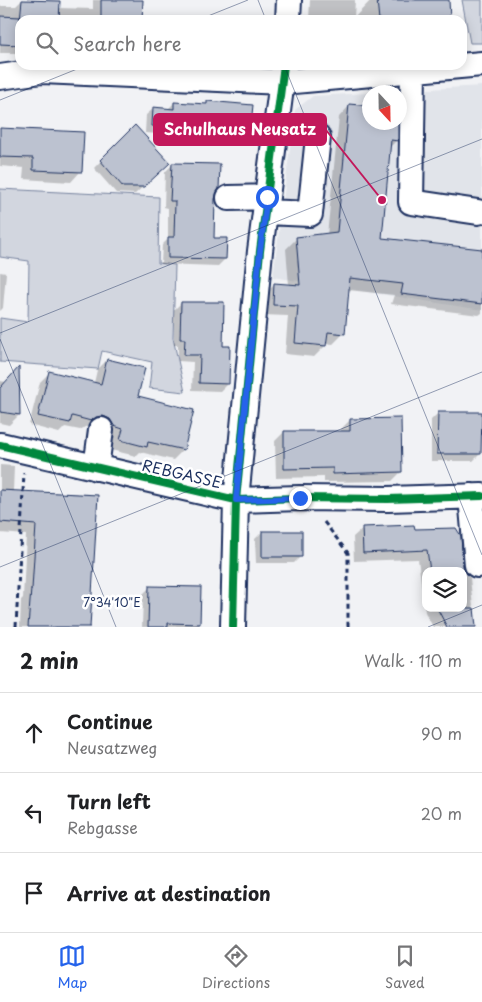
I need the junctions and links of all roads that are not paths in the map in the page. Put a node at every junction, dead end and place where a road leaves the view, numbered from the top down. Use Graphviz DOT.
graph roads {
  1 [pos="289,0"];
  2 [pos="288,15"];
  3 [pos="482,64"];
  4 [pos="467,65"];
  5 [pos="413,70"];
  6 [pos="284,73"];
  7 [pos="0,77"];
  8 [pos="318,137"];
  9 [pos="229,198"];
  10 [pos="266,205"];
  11 [pos="478,212"];
  12 [pos="101,430"];
  13 [pos="0,445"];
  14 [pos="96,468"];
  15 [pos="476,496"];
  16 [pos="236,500"];
  17 [pos="477,565"];
  18 [pos="233,627"];
  1 -- 2 [label="street"];
  3 -- 4 [label="street"];
  5 -- 6 [label="street"];
  5 -- 11 [label="street"];
  6 -- 7 [label="street"];
  6 -- 10 [label="street"];
  8 -- 10 [label="street"];
  9 -- 10 [label="street"];
  10 -- 16 [label="street"];
  12 -- 14 [label="street"];
  13 -- 14 [label="street, REBGASSE"];
  14 -- 16 [label="street, REBGASSE"];
  15 -- 16 [label="street, REBGASSE"];
  15 -- 17 [label="street"];
  16 -- 18 [label="street"];
}
